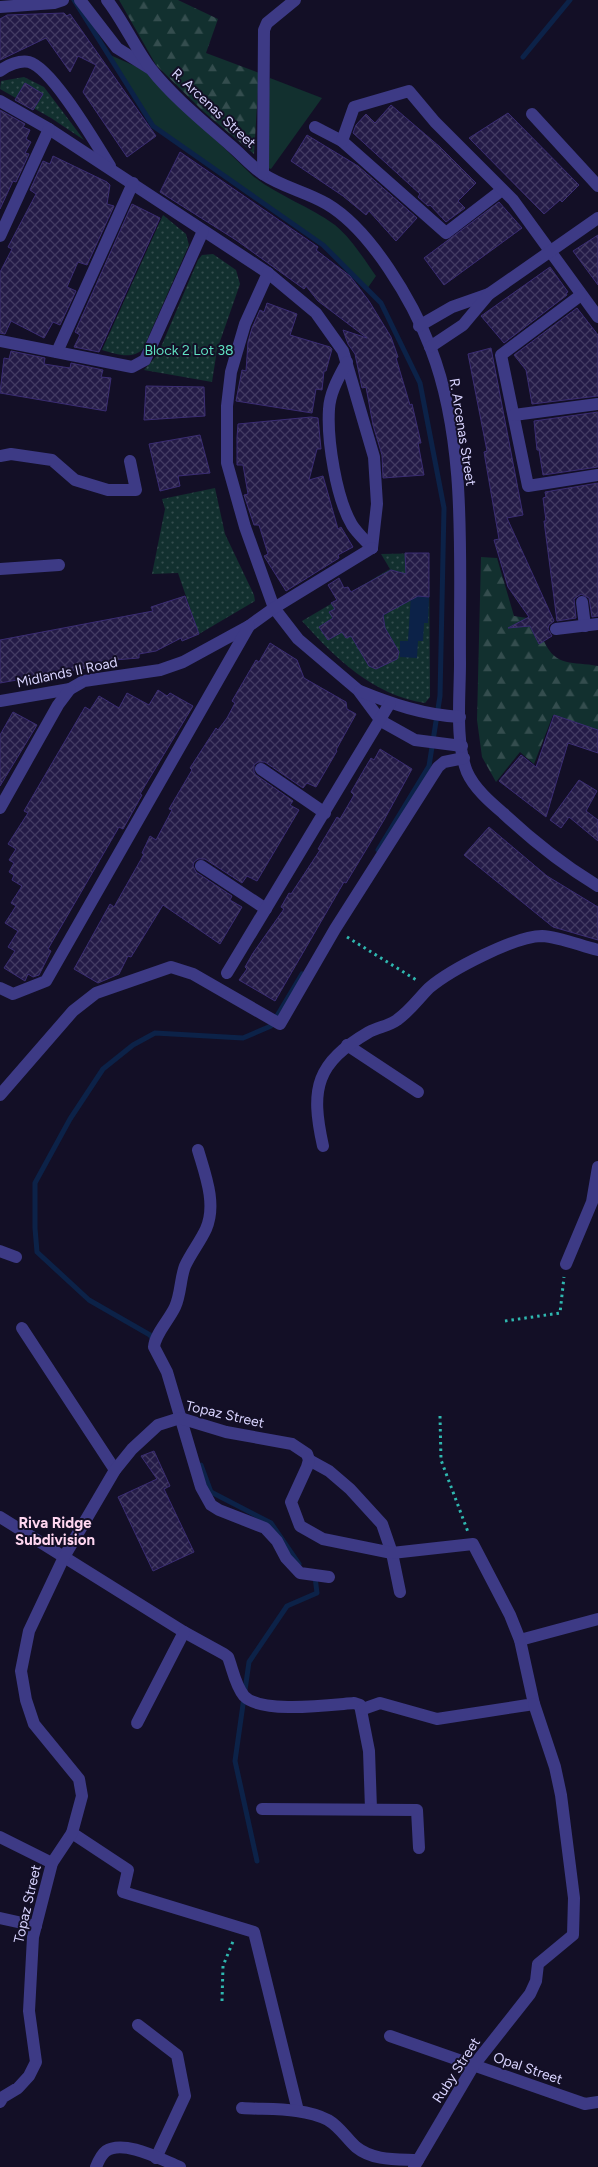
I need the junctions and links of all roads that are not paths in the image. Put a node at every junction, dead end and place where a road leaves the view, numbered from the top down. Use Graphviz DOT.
graph roads {
  1 [pos="62,0"];
  2 [pos="80,0"];
  3 [pos="107,0"];
  4 [pos="295,0"];
  5 [pos="0,7"];
  6 [pos="151,69"];
  7 [pos="0,71"];
  8 [pos="0,102"];
  9 [pos="532,114"];
  10 [pos="315,127"];
  11 [pos="49,129"];
  12 [pos="342,140"];
  13 [pos="113,170"];
  14 [pos="262,174"];
  15 [pos="132,183"];
  16 [pos="598,186"];
  17 [pos="502,190"];
  18 [pos="598,218"];
  19 [pos="203,231"];
  20 [pos="0,236"];
  21 [pos="550,251"];
  22 [pos="268,273"];
  23 [pos="489,294"];
  24 [pos="581,295"];
  25 [pos="598,317"];
  26 [pos="419,326"];
  27 [pos="0,342"];
  28 [pos="430,347"];
  29 [pos="57,352"];
  30 [pos="347,362"];
  31 [pos="598,404"];
  32 [pos="514,415"];
  33 [pos="0,456"];
  34 [pos="130,461"];
  35 [pos="598,475"];
  36 [pos="372,548"];
  37 [pos="59,565"];
  38 [pos="0,568"];
  39 [pos="582,602"];
  40 [pos="274,608"];
  41 [pos="598,624"];
  42 [pos="249,626"];
  43 [pos="584,626"];
  44 [pos="556,629"];
  45 [pos="70,689"];
  46 [pos="358,690"];
  47 [pos="0,700"];
  48 [pos="390,703"];
  49 [pos="457,716"];
  50 [pos="382,721"];
  51 [pos="459,750"];
  52 [pos="261,769"];
  53 [pos="0,808"];
  54 [pos="325,813"];
  55 [pos="201,866"];
  56 [pos="598,886"];
  57 [pos="266,909"];
  58 [pos="598,950"];
  59 [pos="227,973"];
  60 [pos="0,988"];
  61 [pos="347,1045"];
  62 [pos="418,1092"];
  63 [pos="0,1094"];
  64 [pos="323,1146"];
  65 [pos="198,1150"];
  66 [pos="598,1167"];
  67 [pos="595,1203"];
  68 [pos="0,1251"];
  69 [pos="16,1257"];
  70 [pos="566,1264"];
  71 [pos="22,1328"];
  72 [pos="185,1419"];
  73 [pos="309,1460"];
  74 [pos="115,1470"];
  75 [pos="0,1517"];
  76 [pos="392,1553"];
  77 [pos="64,1557"];
  78 [pos="325,1577"];
  79 [pos="400,1592"];
  80 [pos="598,1619"];
  81 [pos="184,1632"];
  82 [pos="520,1640"];
  83 [pos="534,1704"];
  84 [pos="363,1709"];
  85 [pos="137,1723"];
  86 [pos="371,1809"];
  87 [pos="262,1810"];
  88 [pos="72,1832"];
  89 [pos="0,1837"];
  90 [pos="419,1848"];
  91 [pos="52,1863"];
  92 [pos="0,1918"];
  93 [pos="36,1926"];
  94 [pos="138,2025"];
  95 [pos="390,2036"];
  96 [pos="474,2065"];
  97 [pos="0,2102"];
  98 [pos="598,2102"];
  99 [pos="242,2108"];
  100 [pos="298,2111"];
  101 [pos="156,2158"];
  102 [pos="416,2164"];
  103 [pos="96,2167"];
  104 [pos="180,2167"];
  1 -- 5 [label="street"];
  2 -- 6 [label="street"];
  3 -- 6 [label="street, R. Arcenas Street"];
  4 -- 14 [label="street"];
  6 -- 14 [label="street, R. Arcenas Street"];
  7 -- 13 [label="street"];
  8 -- 11 [label="street"];
  9 -- 16 [label="street"];
  10 -- 12 [label="street"];
  11 -- 13 [label="street"];
  11 -- 20 [label="street"];
  12 -- 17 [label="street"];
  12 -- 17 [label="street"];
  13 -- 15 [label="street"];
  14 -- 26 [label="street, R. Arcenas Street"];
  15 -- 19 [label="street"];
  15 -- 29 [label="street"];
  17 -- 21 [label="street"];
  18 -- 21 [label="street"];
  19 -- 22 [label="street"];
  19 -- 29 [label="street"];
  21 -- 23 [label="street"];
  21 -- 24 [label="street"];
  22 -- 30 [label="street"];
  22 -- 40 [label="street"];
  23 -- 26 [label="street"];
  23 -- 28 [label="street"];
  24 -- 25 [label="street"];
  24 -- 32 [label="street"];
  26 -- 28 [label="street, R. Arcenas Street"];
  27 -- 29 [label="street"];
  28 -- 49 [label="street, R. Arcenas Street"];
  30 -- 36 [label="street"];
  30 -- 36 [label="street"];
  31 -- 32 [label="street"];
  32 -- 35 [label="street"];
  33 -- 34 [label="street"];
  36 -- 40 [label="street, Midlands II Road"];
  37 -- 38 [label="street"];
  39 -- 43 [label="street"];
  40 -- 42 [label="street, Midlands II Road"];
  40 -- 46 [label="street"];
  41 -- 43 [label="street"];
  42 -- 45 [label="street, Midlands II Road"];
  42 -- 60 [label="street"];
  43 -- 44 [label="street"];
  45 -- 47 [label="street, Midlands II Road"];
  45 -- 53 [label="street"];
  46 -- 48 [label="street"];
  46 -- 50 [label="street"];
  48 -- 49 [label="street"];
  48 -- 50 [label="street"];
  49 -- 51 [label="street, R. Arcenas Street"];
  50 -- 51 [label="street"];
  50 -- 54 [label="street"];
  51 -- 56 [label="street, R. Arcenas Street"];
  51 -- 63 [label="street"];
  52 -- 54 [label="street"];
  54 -- 57 [label="street"];
  55 -- 57 [label="street"];
  57 -- 59 [label="street"];
  58 -- 61 [label="street"];
  61 -- 62 [label="street"];
  61 -- 64 [label="street"];
  65 -- 72 [label="street"];
  66 -- 67 [label="street"];
  67 -- 70 [label="street"];
  68 -- 69 [label="street"];
  71 -- 74 [label="street"];
  72 -- 73 [label="street, Topaz Street"];
  72 -- 74 [label="street, Topaz Street"];
  72 -- 78 [label="street"];
  73 -- 76 [label="street, Topaz Street"];
  73 -- 76 [label="street"];
  74 -- 77 [label="street, Topaz Street"];
  75 -- 77 [label="street"];
  76 -- 79 [label="street, Topaz Street"];
  76 -- 82 [label="street"];
  77 -- 81 [label="street"];
  77 -- 88 [label="street, Topaz Street"];
  80 -- 82 [label="street"];
  81 -- 84 [label="street"];
  81 -- 85 [label="street"];
  82 -- 83 [label="street"];
  83 -- 84 [label="street"];
  83 -- 96 [label="street, Ruby Street"];
  84 -- 86 [label="street"];
  86 -- 87 [label="street"];
  86 -- 90 [label="street"];
  88 -- 91 [label="street, Topaz Street"];
  88 -- 100 [label="street"];
  89 -- 91 [label="street"];
  91 -- 93 [label="street, Topaz Street"];
  92 -- 93 [label="street"];
  93 -- 97 [label="street, Topaz Street"];
  94 -- 101 [label="street"];
  95 -- 96 [label="street, Opal Street"];
  96 -- 98 [label="street, Opal Street"];
  96 -- 102 [label="street, Ruby Street"];
  99 -- 100 [label="street"];
  100 -- 102 [label="street"];
  101 -- 103 [label="street"];
  101 -- 104 [label="street"];
}
